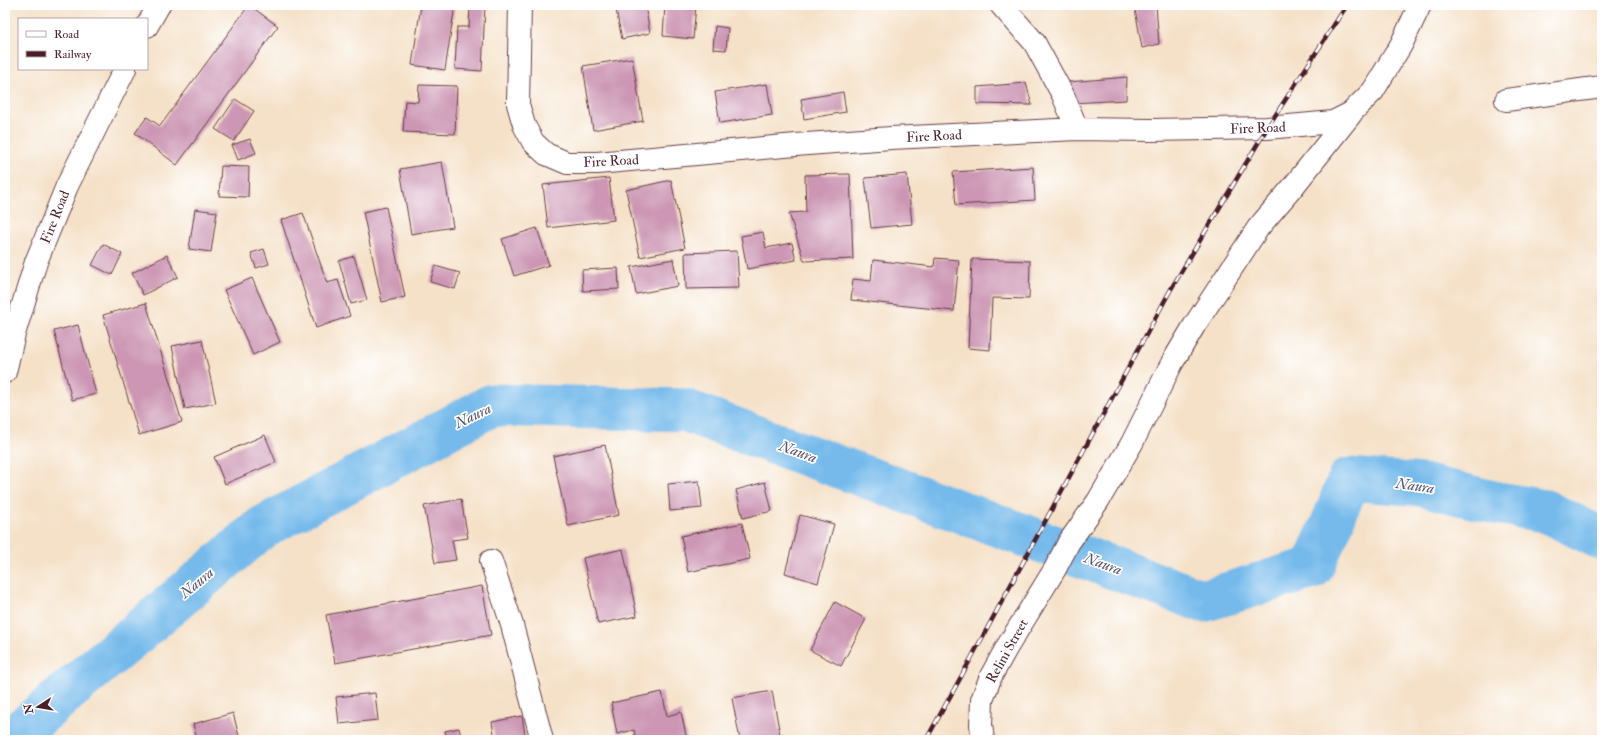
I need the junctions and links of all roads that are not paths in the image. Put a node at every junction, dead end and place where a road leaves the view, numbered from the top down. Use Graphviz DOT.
graph roads {
  1 [pos="159,5"];
  2 [pos="520,5"];
  3 [pos="1001,5"];
  4 [pos="1420,5"];
  5 [pos="148,24"];
  6 [pos="125,70"];
  7 [pos="1602,87"];
  8 [pos="1506,100"];
  9 [pos="1351,113"];
  10 [pos="1077,129"];
  11 [pos="10,331"];
  12 [pos="5,372"];
  13 [pos="491,561"];
  14 [pos="542,740"];
  15 [pos="984,740"];
  1 -- 5 [label="street"];
  2 -- 10 [label="street, Fire Road"];
  3 -- 10 [label="street"];
  4 -- 9 [label="street, Fire Road"];
  6 -- 11 [label="street, Fire Road"];
  7 -- 8 [label="street"];
  9 -- 10 [label="street, Fire Road"];
  9 -- 15 [label="street, Relini Street"];
  11 -- 12 [label="street, Fire Road"];
  13 -- 14 [label="street"];
}
